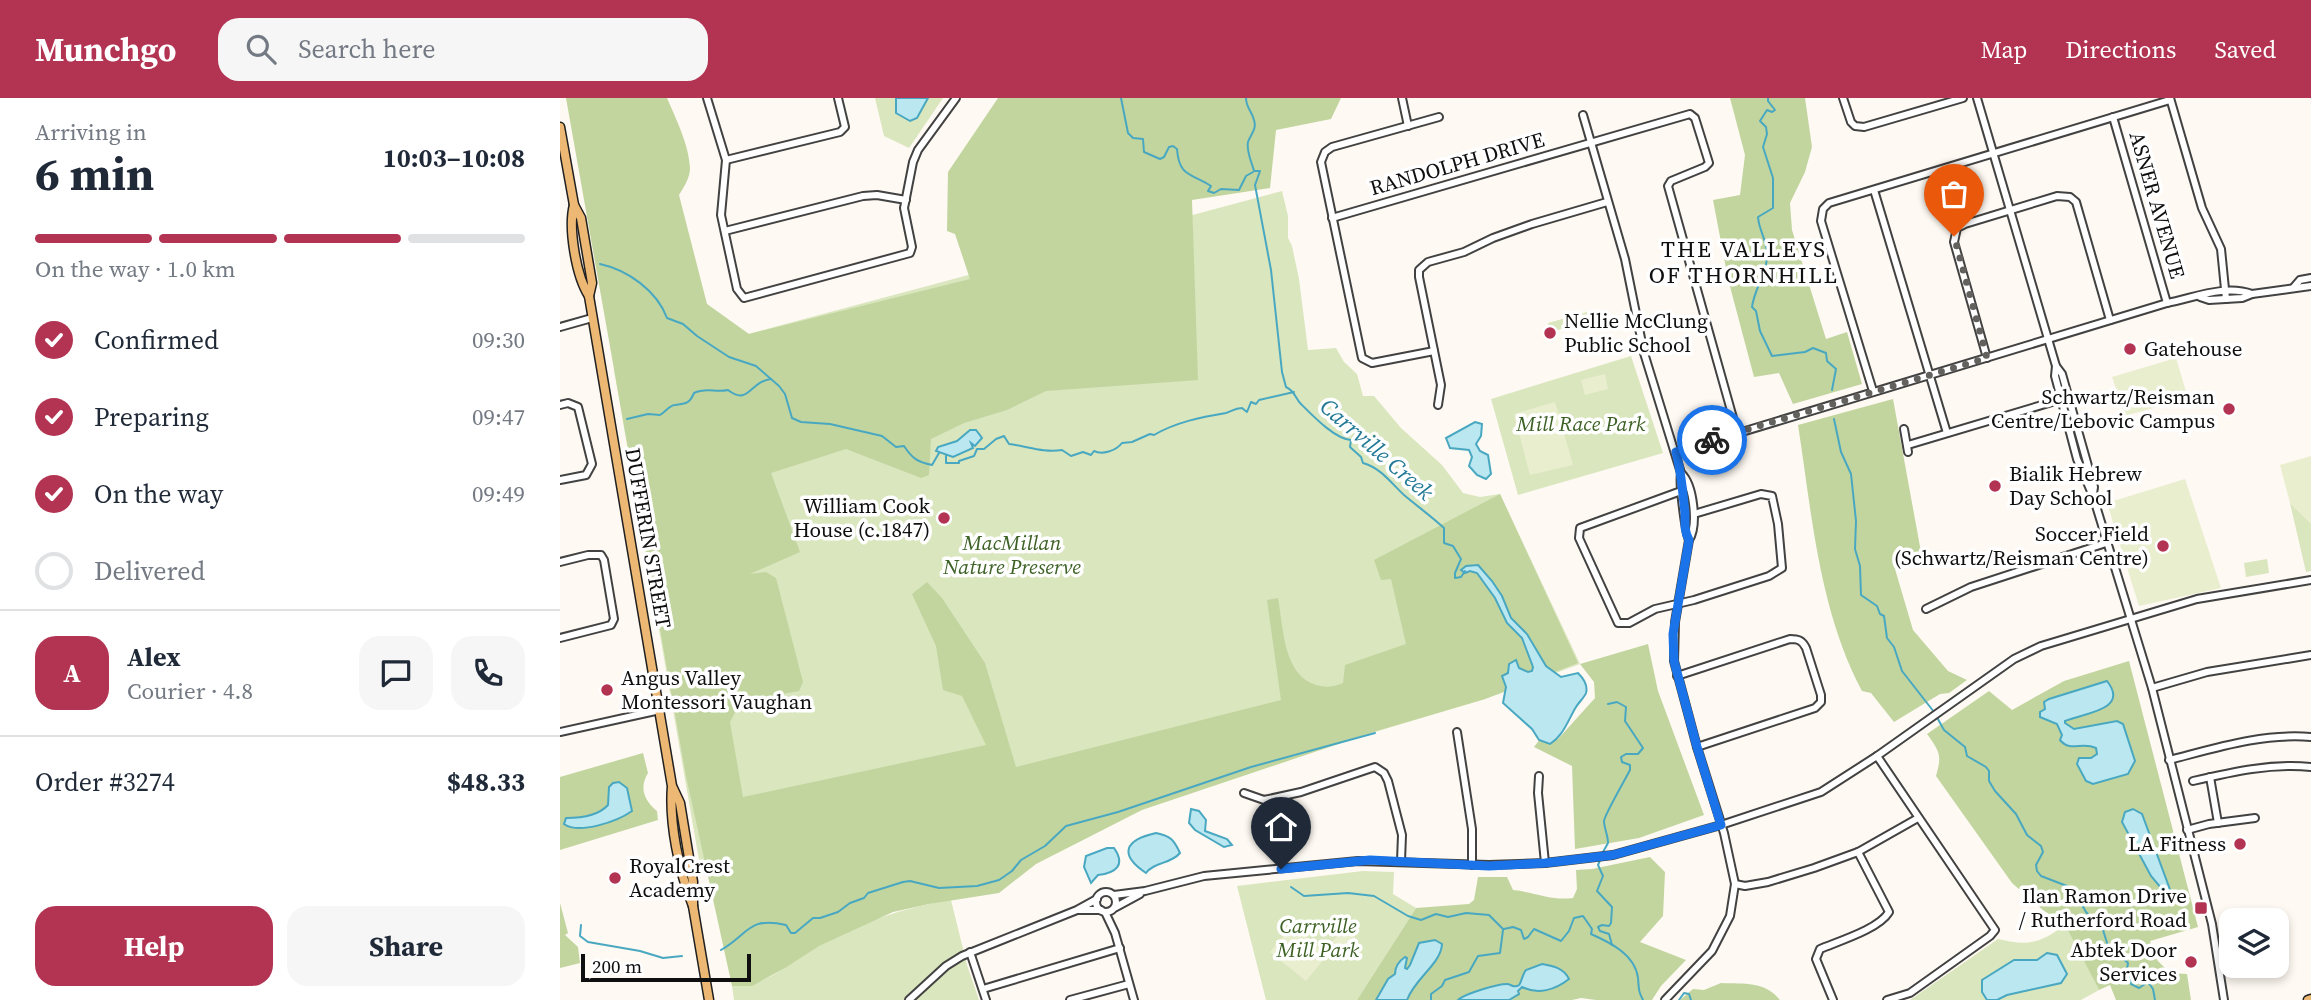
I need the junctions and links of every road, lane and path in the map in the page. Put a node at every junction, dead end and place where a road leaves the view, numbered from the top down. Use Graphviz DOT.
graph roads {
  1 [pos="838,98"];
  2 [pos="956,98"];
  3 [pos="1402,98"];
  4 [pos="1843,98"];
  5 [pos="1963,98"];
  6 [pos="1977,98"];
  7 [pos="710,99"];
  8 [pos="2170,99"];
  9 [pos="1583,115"];
  10 [pos="1439,117"];
  11 [pos="2113,117"];
  12 [pos="1408,126"];
  13 [pos="560,127"];
  14 [pos="1590,142"];
  15 [pos="1994,154"];
  16 [pos="726,160"];
  17 [pos="1874,190"];
  18 [pos="906,200"];
  19 [pos="1607,202"];
  20 [pos="2011,210"];
  21 [pos="1332,218"];
  22 [pos="725,231"];
  23 [pos="2311,278"];
  24 [pos="2311,286"];
  25 [pos="2294,287"];
  26 [pos="2225,290"];
  27 [pos="2252,294"];
  28 [pos="2200,297"];
  29 [pos="2226,299"];
  30 [pos="2167,303"];
  31 [pos="592,318"];
  32 [pos="2110,320"];
  33 [pos="560,327"];
  34 [pos="2049,339"];
  35 [pos="1434,351"];
  36 [pos="1987,358"];
  37 [pos="2056,366"];
  38 [pos="1930,375"];
  39 [pos="1873,391"];
  40 [pos="2062,399"];
  41 [pos="560,405"];
  42 [pos="1438,405"];
  43 [pos="1904,429"];
  44 [pos="1737,432"];
  45 [pos="1947,433"];
  46 [pos="1676,452"];
  47 [pos="1681,473"];
  48 [pos="560,480"];
  49 [pos="1681,491"];
  50 [pos="2093,496"];
  51 [pos="1694,513"];
  52 [pos="1689,540"];
  53 [pos="2106,543"];
  54 [pos="560,562"];
  55 [pos="2311,579"];
  56 [pos="1678,603"];
  57 [pos="1926,609"];
  58 [pos="2132,618"];
  59 [pos="560,638"];
  60 [pos="2311,655"];
  61 [pos="1677,676"];
  62 [pos="2152,688"];
  63 [pos="660,710"];
  64 [pos="561,730"];
  65 [pos="1457,732"];
  66 [pos="2311,737"];
  67 [pos="1697,747"];
  68 [pos="1877,756"];
  69 [pos="2169,760"];
  70 [pos="2311,767"];
  71 [pos="1539,776"];
  72 [pos="2210,777"];
  73 [pos="2193,781"];
  74 [pos="1244,793"];
  75 [pos="1919,818"];
  76 [pos="2255,818"];
  77 [pos="2218,823"];
  78 [pos="1721,825"];
  79 [pos="2187,830"];
  80 [pos="1858,852"];
  81 [pos="1401,861"];
  82 [pos="1545,863"];
  83 [pos="1472,865"];
  84 [pos="1735,884"];
  85 [pos="1145,891"];
  86 [pos="1114,895"];
  87 [pos="1097,899"];
  88 [pos="1114,908"];
  89 [pos="1077,910"];
  90 [pos="1103,911"];
  91 [pos="1115,933"];
  92 [pos="1120,948"];
  93 [pos="970,952"];
  94 [pos="1129,984"];
  95 [pos="983,989"];
  96 [pos="709,1000"];
  97 [pos="909,1000"];
  98 [pos="986,1000"];
  99 [pos="1070,1000"];
  100 [pos="1134,1000"];
  101 [pos="1665,1000"];
  102 [pos="1833,1000"];
  103 [pos="1887,1000"];
  104 [pos="2224,1000"];
  1 -- 16 [label="street"];
  2 -- 18 [label="street"];
  3 -- 12 [label="street"];
  4 -- 5 [label="street"];
  6 -- 15 [label="street"];
  7 -- 16 [label="street"];
  8 -- 11 [label="street"];
  8 -- 26 [label="street"];
  9 -- 14 [label="street"];
  10 -- 12 [label="street"];
  11 -- 15 [label="street"];
  11 -- 30 [label="street, ASNER AVENUE"];
  12 -- 21 [label="street"];
  13 -- 31 [label="main road, DUFFERIN STREET"];
  14 -- 19 [label="street"];
  14 -- 21 [label="street, RANDOLPH DRIVE"];
  14 -- 44 [label="street, RANDOLPH DRIVE"];
  15 -- 17 [label="street"];
  15 -- 20 [label="street"];
  16 -- 22 [label="street"];
  17 -- 38 [label="street"];
  17 -- 39 [label="street"];
  18 -- 22 [label="street"];
  18 -- 22 [label="street"];
  19 -- 35 [label="street"];
  19 -- 46 [label="street"];
  20 -- 32 [label="street"];
  20 -- 34 [label="street"];
  20 -- 36 [label="street"];
  21 -- 35 [label="street"];
  23 -- 25 [label="street"];
  24 -- 25 [label="street"];
  25 -- 27 [label="street"];
  26 -- 27 [label="street"];
  26 -- 28 [label="street"];
  26 -- 29 [label="street"];
  27 -- 29 [label="street"];
  28 -- 29 [label="street"];
  28 -- 30 [label="street"];
  30 -- 32 [label="street"];
  31 -- 33 [label="street"];
  31 -- 63 [label="main road, DUFFERIN STREET"];
  32 -- 34 [label="street"];
  34 -- 36 [label="street"];
  34 -- 37 [label="street"];
  35 -- 42 [label="street"];
  36 -- 38 [label="street"];
  37 -- 40 [label="street"];
  37 -- 50 [label="street"];
  38 -- 39 [label="street"];
  38 -- 45 [label="street"];
  39 -- 44 [label="street"];
  40 -- 45 [label="street"];
  40 -- 50 [label="street"];
  41 -- 48 [label="street"];
  43 -- 45 [label="street"];
  44 -- 46 [label="street"];
  46 -- 47 [label="street"];
  47 -- 49 [label="street"];
  47 -- 51 [label="street"];
  49 -- 52 [label="street"];
  49 -- 56 [label="street"];
  50 -- 53 [label="street"];
  51 -- 52 [label="street"];
  51 -- 56 [label="street"];
  52 -- 56 [label="street"];
  53 -- 57 [label="street"];
  53 -- 58 [label="street"];
  54 -- 59 [label="street"];
  55 -- 58 [label="street"];
  56 -- 61 [label="street"];
  58 -- 62 [label="street"];
  58 -- 68 [label="street"];
  60 -- 62 [label="street"];
  61 -- 67 [label="street"];
  61 -- 67 [label="street"];
  62 -- 69 [label="street"];
  63 -- 64 [label="street"];
  63 -- 96 [label="main road, DUFFERIN STREET"];
  65 -- 83 [label="street"];
  66 -- 69 [label="street"];
  67 -- 78 [label="street"];
  68 -- 75 [label="street"];
  68 -- 78 [label="street"];
  69 -- 79 [label="street"];
  70 -- 72 [label="street"];
  71 -- 82 [label="street"];
  72 -- 73 [label="street"];
  72 -- 77 [label="street"];
  74 -- 81 [label="street"];
  75 -- 80 [label="street"];
  75 -- 103 [label="street"];
  76 -- 77 [label="street"];
  77 -- 79 [label="street"];
  78 -- 82 [label="street"];
  78 -- 84 [label="street"];
  79 -- 104 [label="street"];
  80 -- 84 [label="street"];
  80 -- 102 [label="street"];
  81 -- 83 [label="street"];
  81 -- 85 [label="street"];
  82 -- 83 [label="street"];
  84 -- 101 [label="street"];
  85 -- 86 [label="street"];
  85 -- 88 [label="street"];
  86 -- 87 [label="street"];
  86 -- 88 [label="street"];
  87 -- 89 [label="street"];
  87 -- 90 [label="street"];
  88 -- 90 [label="street"];
  88 -- 91 [label="street"];
  89 -- 90 [label="street"];
  89 -- 93 [label="street"];
  90 -- 91 [label="street"];
  91 -- 92 [label="street"];
  92 -- 94 [label="street"];
  92 -- 95 [label="street"];
  93 -- 95 [label="street"];
  93 -- 97 [label="street"];
  94 -- 99 [label="street"];
  94 -- 100 [label="street"];
  95 -- 98 [label="street"];
}
